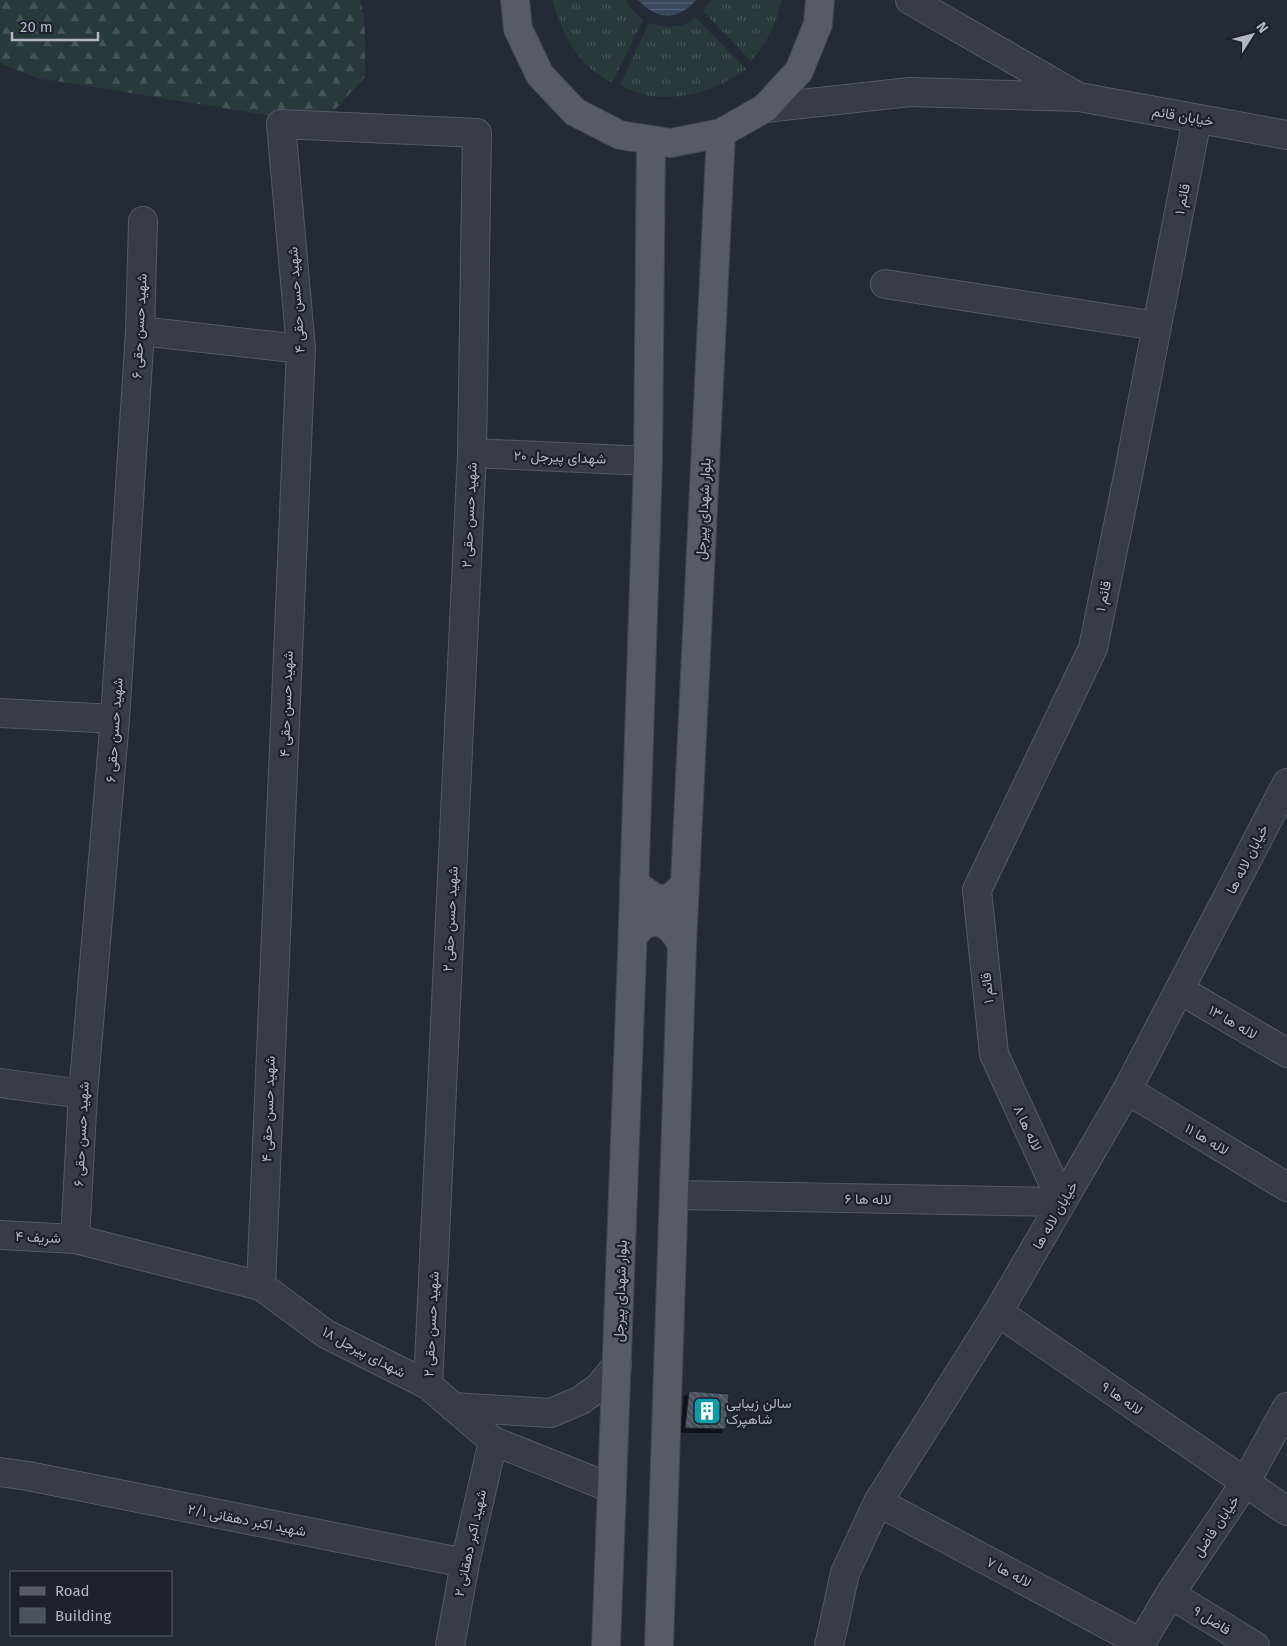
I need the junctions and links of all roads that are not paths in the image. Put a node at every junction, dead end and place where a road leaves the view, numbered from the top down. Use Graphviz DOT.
graph roads {
  1 [pos="515,0"];
  2 [pos="820,0"];
  3 [pos="910,0"];
  4 [pos="1079,97"];
  5 [pos="765,108"];
  6 [pos="1197,119"];
  7 [pos="281,124"];
  8 [pos="721,134"];
  9 [pos="1287,136"];
  10 [pos="651,140"];
  11 [pos="143,221"];
  12 [pos="886,284"];
  13 [pos="1157,326"];
  14 [pos="140,330"];
  15 [pos="301,349"];
  16 [pos="472,454"];
  17 [pos="648,461"];
  18 [pos="0,713"];
  19 [pos="115,719"];
  20 [pos="1287,783"];
  21 [pos="634,882"];
  22 [pos="685,884"];
  23 [pos="633,936"];
  24 [pos="682,945"];
  25 [pos="1180,990"];
  26 [pos="1287,1053"];
  27 [pos="994,1054"];
  28 [pos="0,1083"];
  29 [pos="1128,1090"];
  30 [pos="83,1094"];
  31 [pos="1287,1187"];
  32 [pos="675,1195"];
  33 [pos="1062,1202"];
  34 [pos="0,1235"];
  35 [pos="76,1239"];
  36 [pos="261,1286"];
  37 [pos="998,1312"];
  38 [pos="617,1365"];
  39 [pos="428,1386"];
  40 [pos="453,1407"];
  41 [pos="1287,1407"];
  42 [pos="493,1441"];
  43 [pos="0,1472"];
  44 [pos="1246,1483"];
  45 [pos="611,1488"];
  46 [pos="878,1502"];
  47 [pos="1287,1511"];
  48 [pos="465,1563"];
  49 [pos="1170,1594"];
  50 [pos="1142,1644"];
  51 [pos="450,1646"];
  52 [pos="606,1646"];
  53 [pos="659,1646"];
  54 [pos="829,1646"];
  55 [pos="1255,1646"];
  1 -- 10 [label="main road"];
  2 -- 5 [label="main road"];
  3 -- 4 [label="street"];
  4 -- 5 [label="street"];
  4 -- 6 [label="street, خیابان قائم"];
  5 -- 8 [label="main road"];
  6 -- 9 [label="street, خیابان قائم"];
  6 -- 13 [label="street, قائم ۱"];
  7 -- 15 [label="street, شهید حسن حقی ۴"];
  7 -- 16 [label="street, شهید حسن حقی ۲"];
  8 -- 10 [label="main road"];
  8 -- 22 [label="main road, بلوار شهدای پیرجل"];
  10 -- 17 [label="main road, بلوار شهدای پیرجل"];
  11 -- 14 [label="street, شهید حسن حقی ۶"];
  12 -- 13 [label="street"];
  13 -- 27 [label="street, قائم ۱"];
  14 -- 15 [label="street"];
  14 -- 19 [label="street, شهید حسن حقی ۶"];
  15 -- 36 [label="street, شهید حسن حقی ۴"];
  16 -- 17 [label="street, شهدای پیرجل ۲۰"];
  16 -- 39 [label="street, شهید حسن حقی ۲"];
  17 -- 21 [label="main road, بلوار شهدای پیرجل"];
  18 -- 19 [label="street"];
  19 -- 30 [label="street, شهید حسن حقی ۶"];
  20 -- 25 [label="street, خیابان لاله ها"];
  21 -- 22 [label="main road"];
  21 -- 23 [label="main road, بلوار شهدای پیرجل"];
  22 -- 24 [label="main road, بلوار شهدای پیرجل"];
  23 -- 24 [label="main road"];
  23 -- 38 [label="main road, بلوار شهدای پیرجل"];
  24 -- 32 [label="main road, بلوار شهدای پیرجل"];
  25 -- 26 [label="street, لاله ها ۱۳"];
  25 -- 29 [label="street, خیابان لاله ها"];
  27 -- 33 [label="street, لاله ها ۸"];
  28 -- 30 [label="street"];
  29 -- 31 [label="street, لاله ها ۱۱"];
  29 -- 33 [label="street, خیابان لاله ها"];
  30 -- 35 [label="street, شهید حسن حقی ۶"];
  32 -- 33 [label="street, لاله ها ۶"];
  32 -- 53 [label="main road, بلوار شهدای پیرجل"];
  33 -- 37 [label="street, خیابان لاله ها"];
  34 -- 35 [label="street, شریف ۴"];
  35 -- 36 [label="street, شهدای پیرجل ۱۸"];
  36 -- 39 [label="street, شهدای پیرجل ۱۸"];
  37 -- 44 [label="street, لاله ها ۹"];
  37 -- 46 [label="street, خیابان لاله ها"];
  38 -- 40 [label="street"];
  38 -- 45 [label="main road, بلوار شهدای پیرجل"];
  39 -- 40 [label="street, شهدای پیرجل ۱۸"];
  40 -- 42 [label="street, شهدای پیرجل ۱۸"];
  41 -- 44 [label="street, خیابان فاضل"];
  42 -- 45 [label="street, شهدای پیرجل ۱۸"];
  42 -- 48 [label="street, شهید اکبر دهقانی ۲"];
  43 -- 48 [label="street, شهید اکبر دهقانی ۲/۱"];
  44 -- 47 [label="street, لاله ها ۹"];
  44 -- 49 [label="street, خیابان فاضل"];
  45 -- 52 [label="main road, بلوار شهدای پیرجل"];
  46 -- 50 [label="street, لاله ها ۷"];
  46 -- 54 [label="street, خیابان لاله ها"];
  48 -- 51 [label="street, شهید اکبر دهقانی ۲"];
  49 -- 50 [label="street, خیابان فاضل"];
  49 -- 55 [label="street, فاضل ۹"];
}
